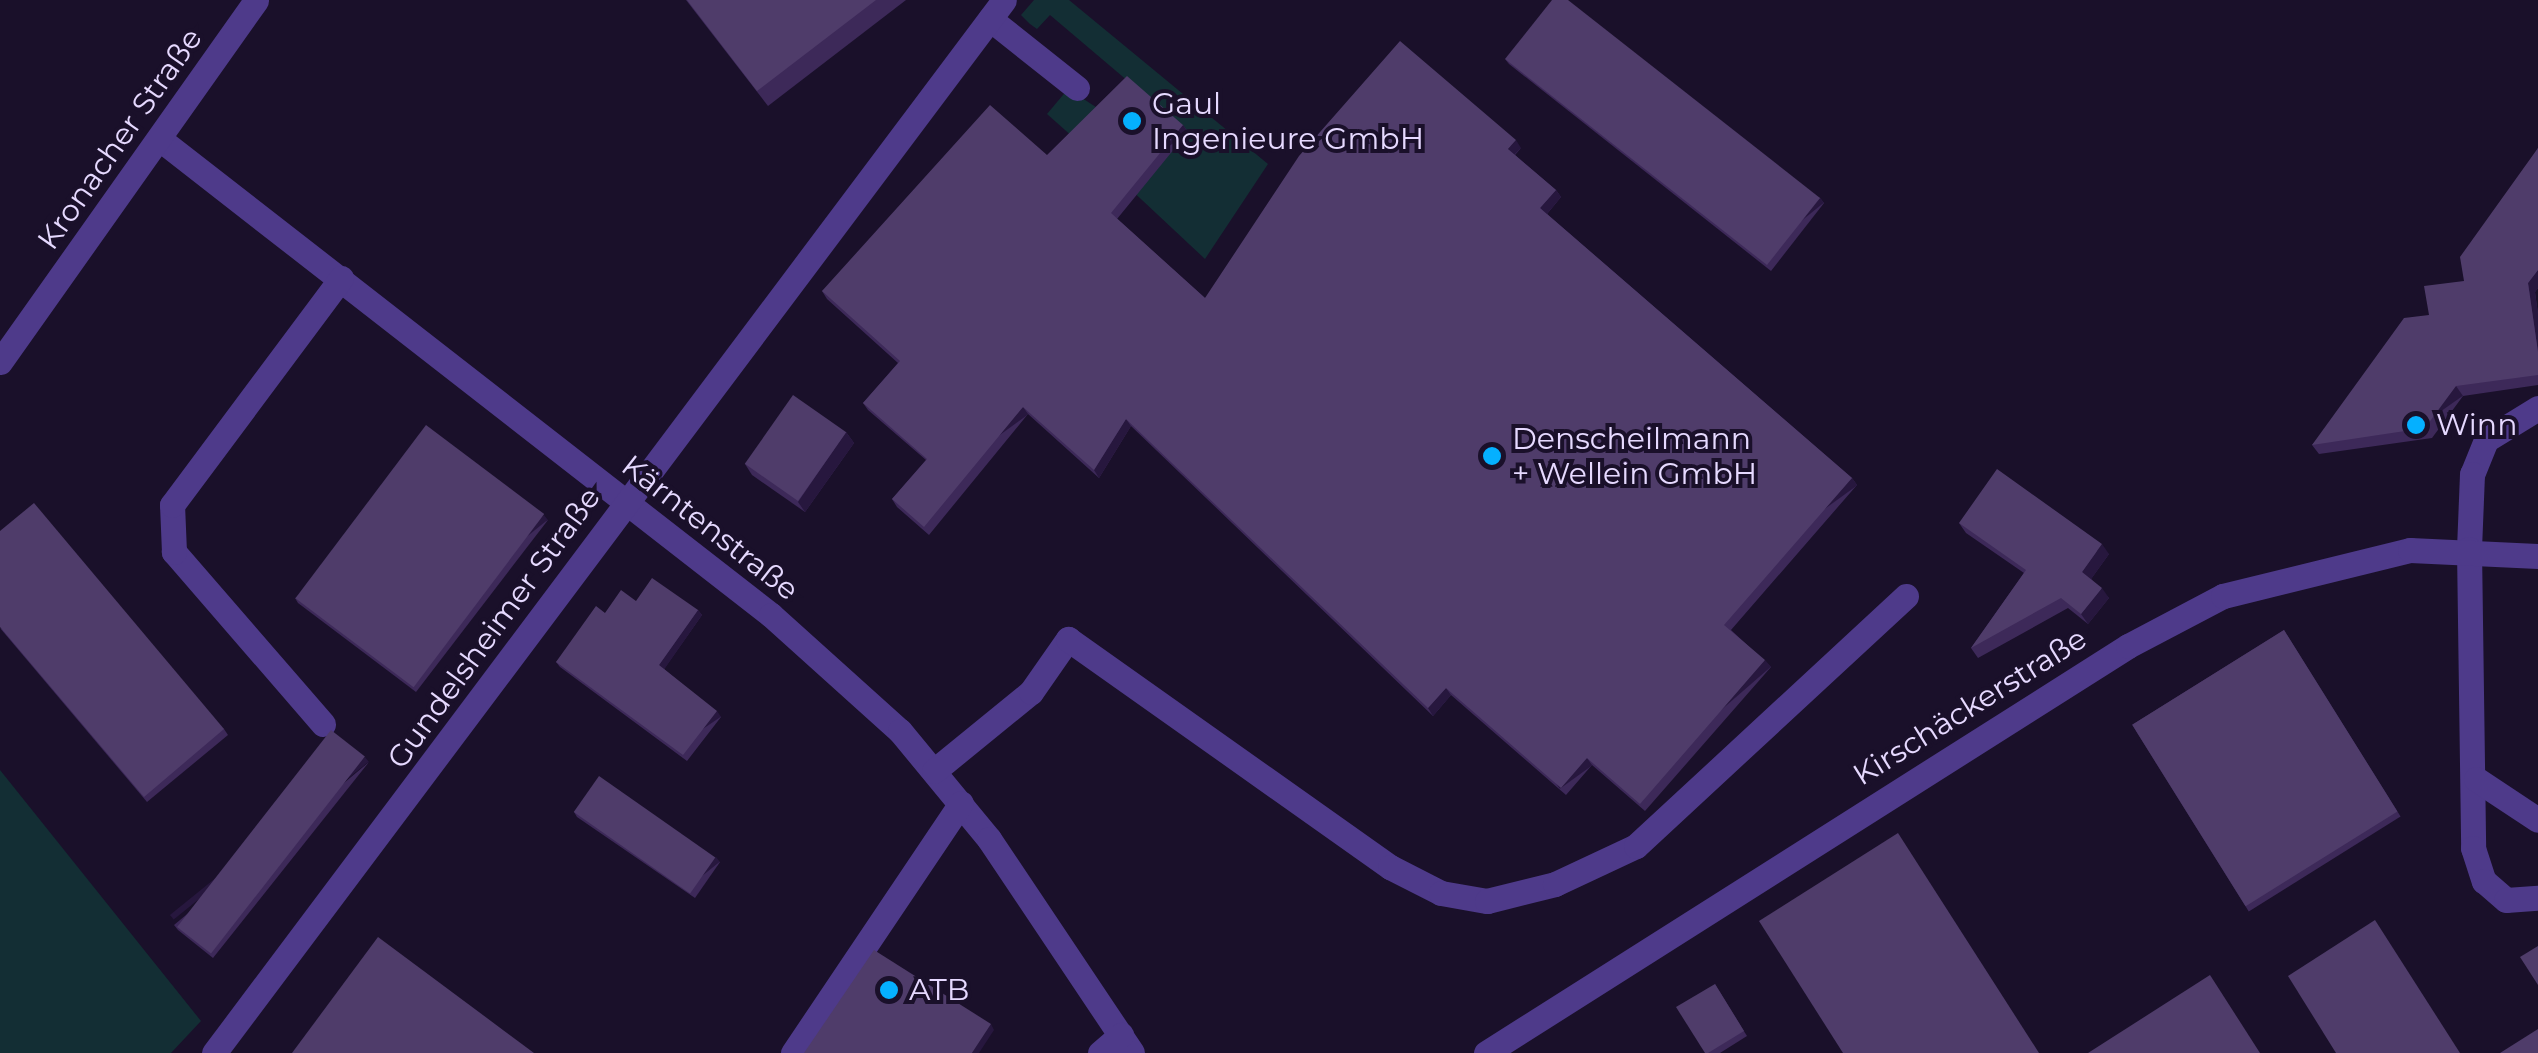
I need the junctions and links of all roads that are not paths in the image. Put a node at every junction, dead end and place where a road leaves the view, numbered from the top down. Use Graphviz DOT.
graph roads {
  1 [pos="256,0"];
  2 [pos="997,9"];
  3 [pos="1077,88"];
  4 [pos="161,140"];
  5 [pos="341,278"];
  6 [pos="0,362"];
  7 [pos="2538,408"];
  8 [pos="623,503"];
  9 [pos="2469,549"];
  10 [pos="2538,556"];
  11 [pos="1906,596"];
  12 [pos="322,724"];
  13 [pos="934,770"];
  14 [pos="2476,779"];
  15 [pos="961,803"];
  16 [pos="2538,820"];
  17 [pos="2538,898"];
  18 [pos="1126,1044"];
  19 [pos="214,1053"];
  20 [pos="793,1053"];
  21 [pos="1100,1053"];
  22 [pos="1486,1053"];
  1 -- 4 [label="street, Kronacher Straße"];
  2 -- 3 [label="street"];
  2 -- 8 [label="street, Gundelsheimer Straße"];
  4 -- 5 [label="street, Kärntenstraße"];
  4 -- 6 [label="street, Kronacher Straße"];
  5 -- 8 [label="street, Kärntenstraße"];
  5 -- 12 [label="street"];
  7 -- 9 [label="street"];
  8 -- 13 [label="street, Kärntenstraße"];
  8 -- 19 [label="street, Gundelsheimer Straße"];
  9 -- 10 [label="street, Kirschäckerstraße"];
  9 -- 14 [label="street"];
  9 -- 22 [label="street, Kirschäckerstraße"];
  11 -- 13 [label="street"];
  13 -- 15 [label="street, Kärntenstraße"];
  14 -- 16 [label="street"];
  14 -- 17 [label="street"];
  15 -- 18 [label="street, Kärntenstraße"];
  15 -- 20 [label="street"];
  18 -- 21 [label="street"];
}
